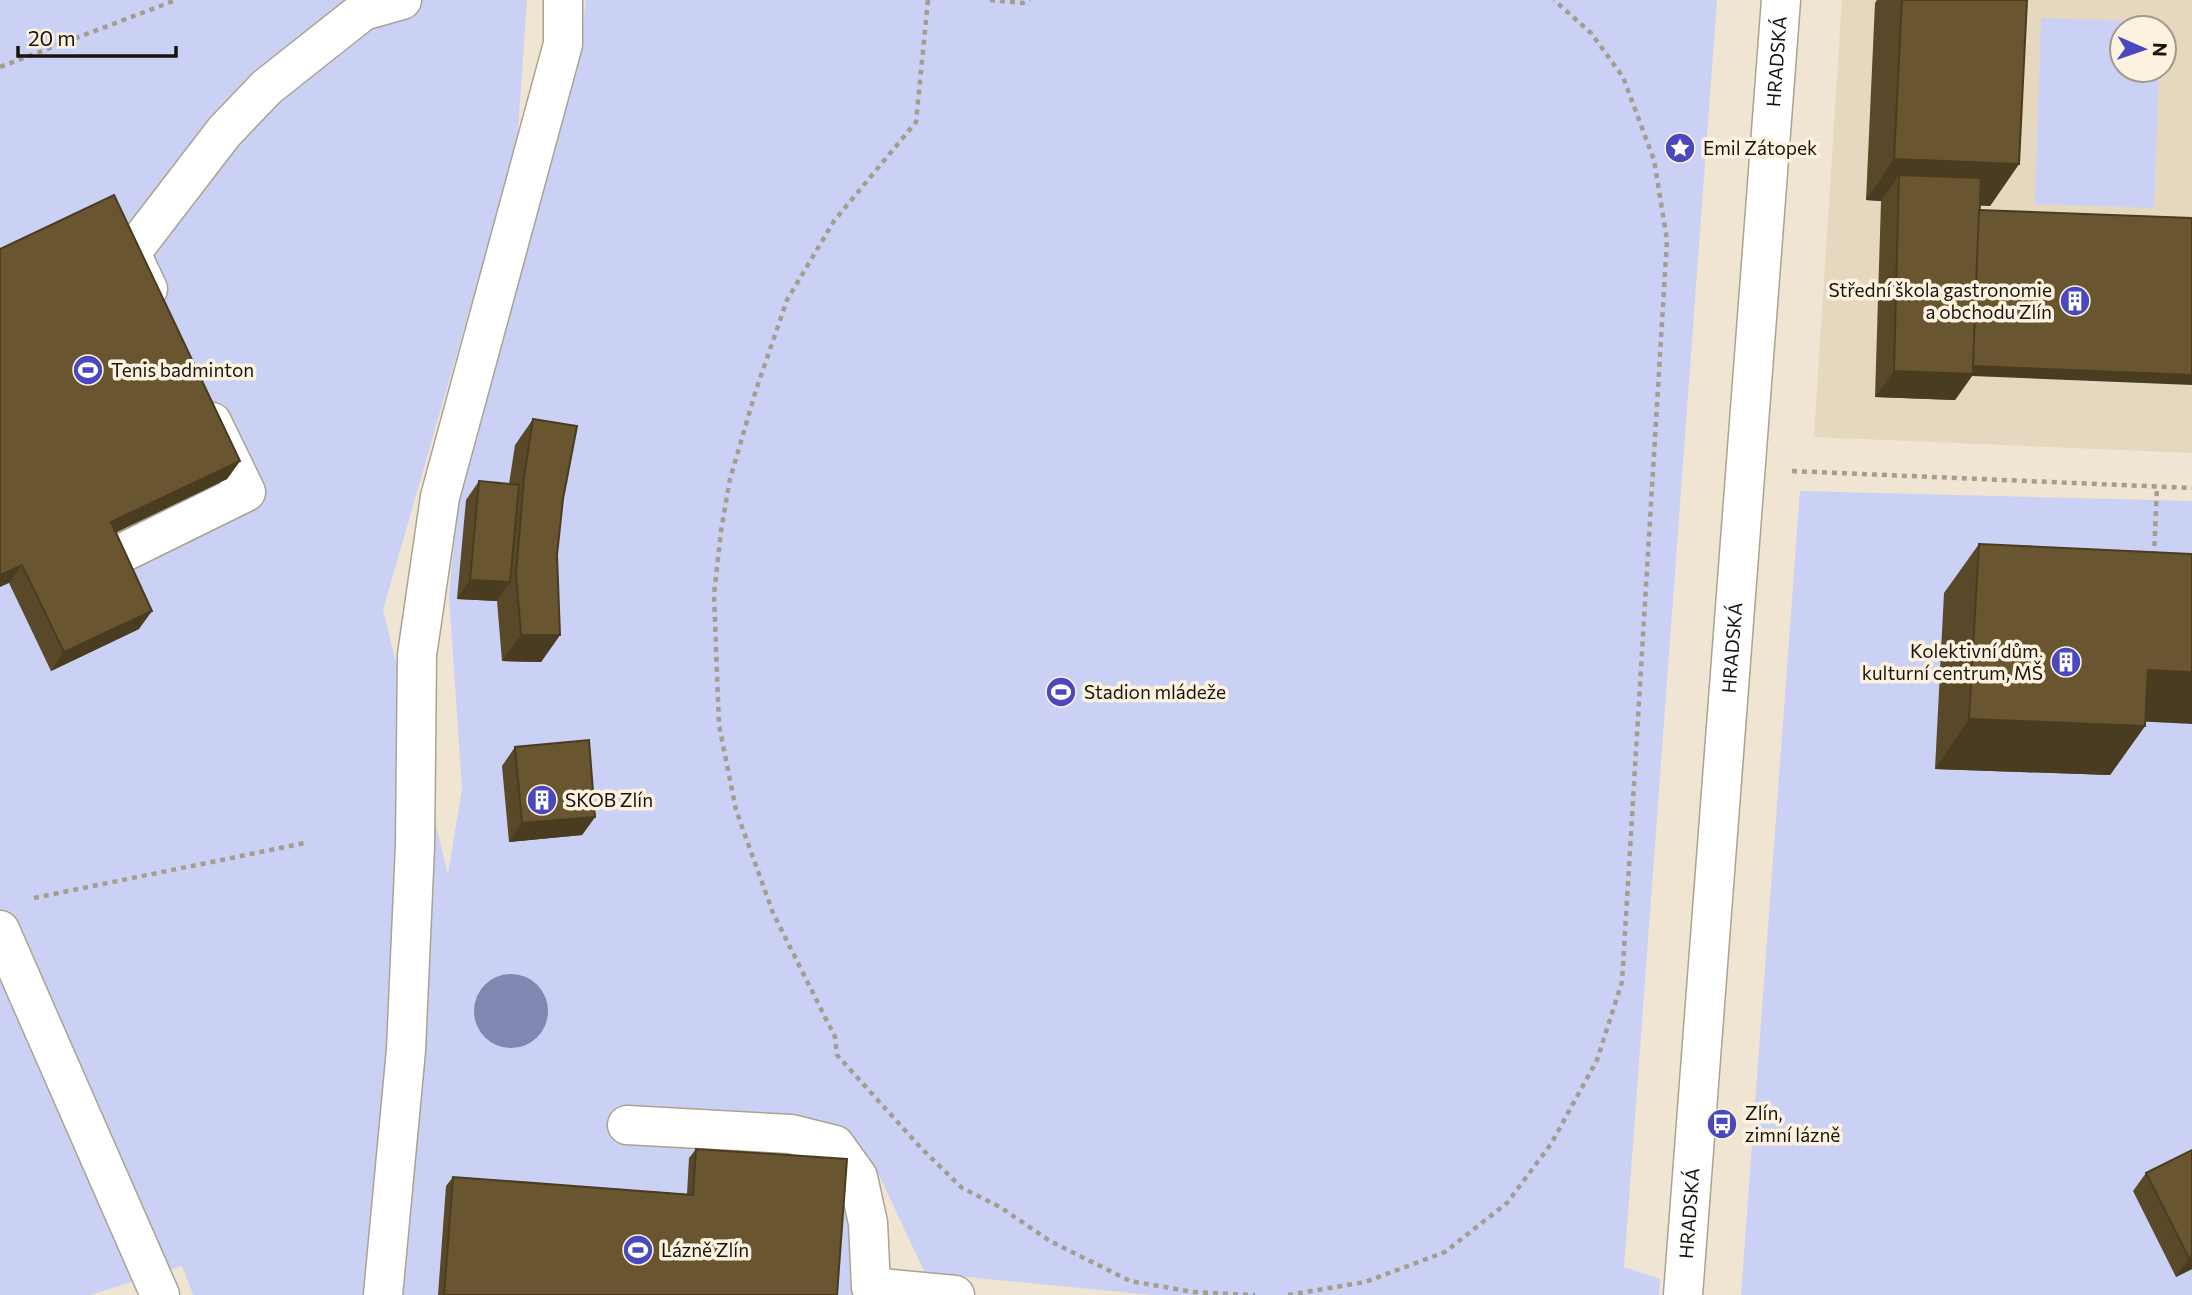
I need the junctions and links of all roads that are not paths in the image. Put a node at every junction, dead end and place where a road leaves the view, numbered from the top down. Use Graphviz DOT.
graph roads {
  1 [pos="402,0"];
  2 [pos="563,0"];
  3 [pos="1781,0"];
  4 [pos="161,316"];
  5 [pos="197,391"];
  6 [pos="120,554"];
  7 [pos="0,930"];
  8 [pos="626,1125"];
  9 [pos="160,1295"];
  10 [pos="383,1295"];
  11 [pos="955,1295"];
  12 [pos="1684,1295"];
  1 -- 4 [label="street"];
  2 -- 10 [label="street"];
  3 -- 12 [label="street, HRADSKÁ"];
  5 -- 6 [label="street"];
  7 -- 9 [label="street"];
  8 -- 11 [label="street"];
}
